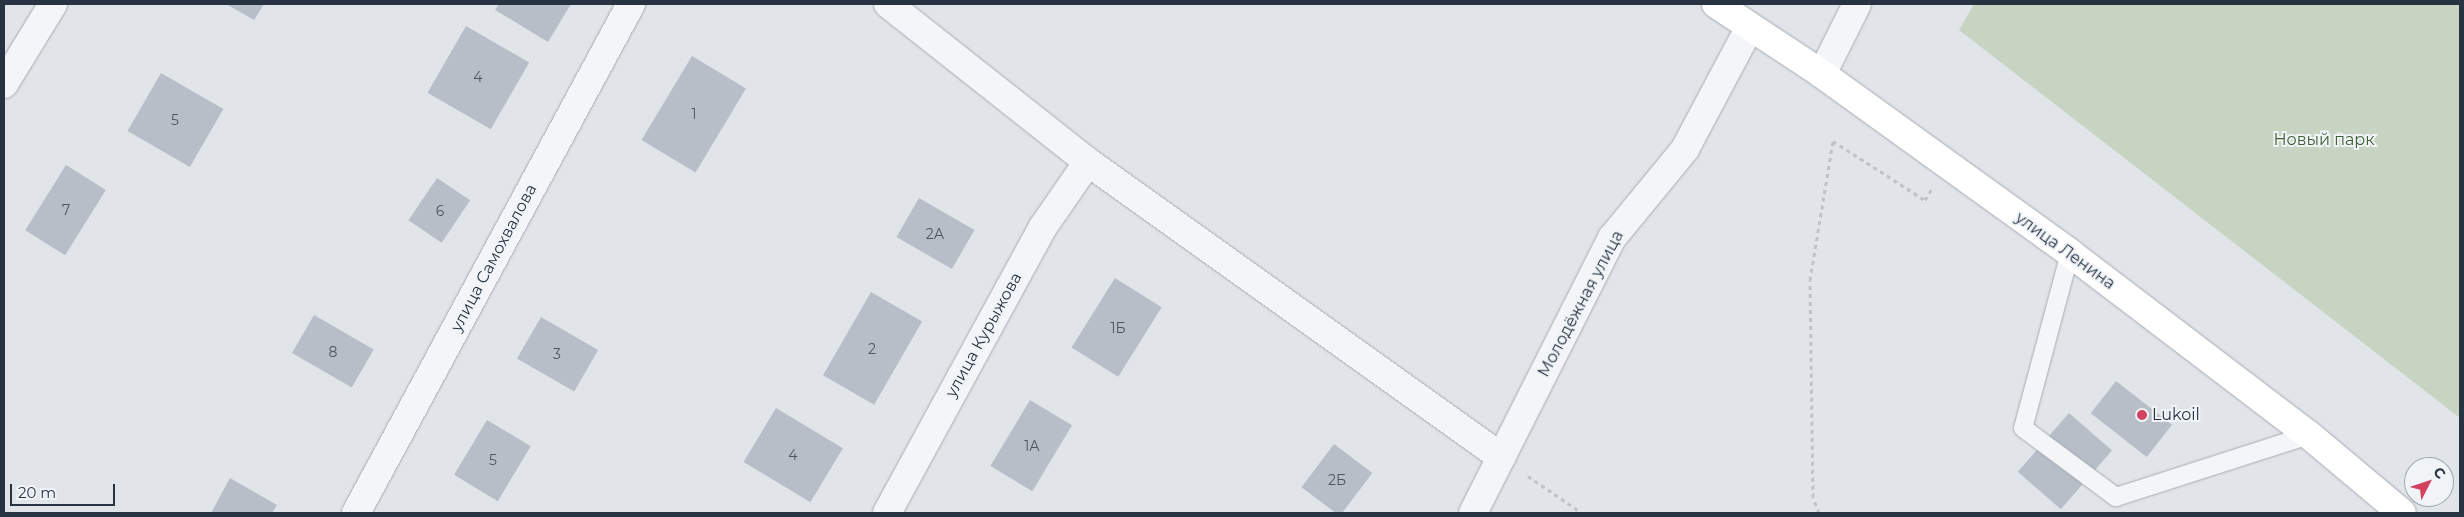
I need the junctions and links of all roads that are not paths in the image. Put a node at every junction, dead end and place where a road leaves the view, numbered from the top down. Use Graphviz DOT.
graph roads {
  1 [pos="53,4"];
  2 [pos="631,4"];
  3 [pos="888,4"];
  4 [pos="1716,4"];
  5 [pos="1857,4"];
  6 [pos="1750,27"];
  7 [pos="1822,74"];
  8 [pos="4,84"];
  9 [pos="1088,162"];
  10 [pos="2070,253"];
  11 [pos="2309,435"];
  12 [pos="1501,457"];
  13 [pos="356,513"];
  14 [pos="887,513"];
  15 [pos="1473,513"];
  16 [pos="2402,513"];
  1 -- 8 [label="street"];
  2 -- 13 [label="street, улица Самохвалова"];
  3 -- 9 [label="street"];
  4 -- 6 [label="street, улица Ленина"];
  5 -- 7 [label="street"];
  6 -- 7 [label="street, улица Ленина"];
  6 -- 12 [label="street, Молодёжная улица"];
  7 -- 10 [label="street, улица Ленина"];
  9 -- 12 [label="street"];
  9 -- 14 [label="street, улица Курыжова"];
  10 -- 11 [label="street, улица Ленина"];
  10 -- 11 [label="lane"];
  11 -- 16 [label="street, улица Ленина"];
  12 -- 15 [label="street, Молодёжная улица"];
}
